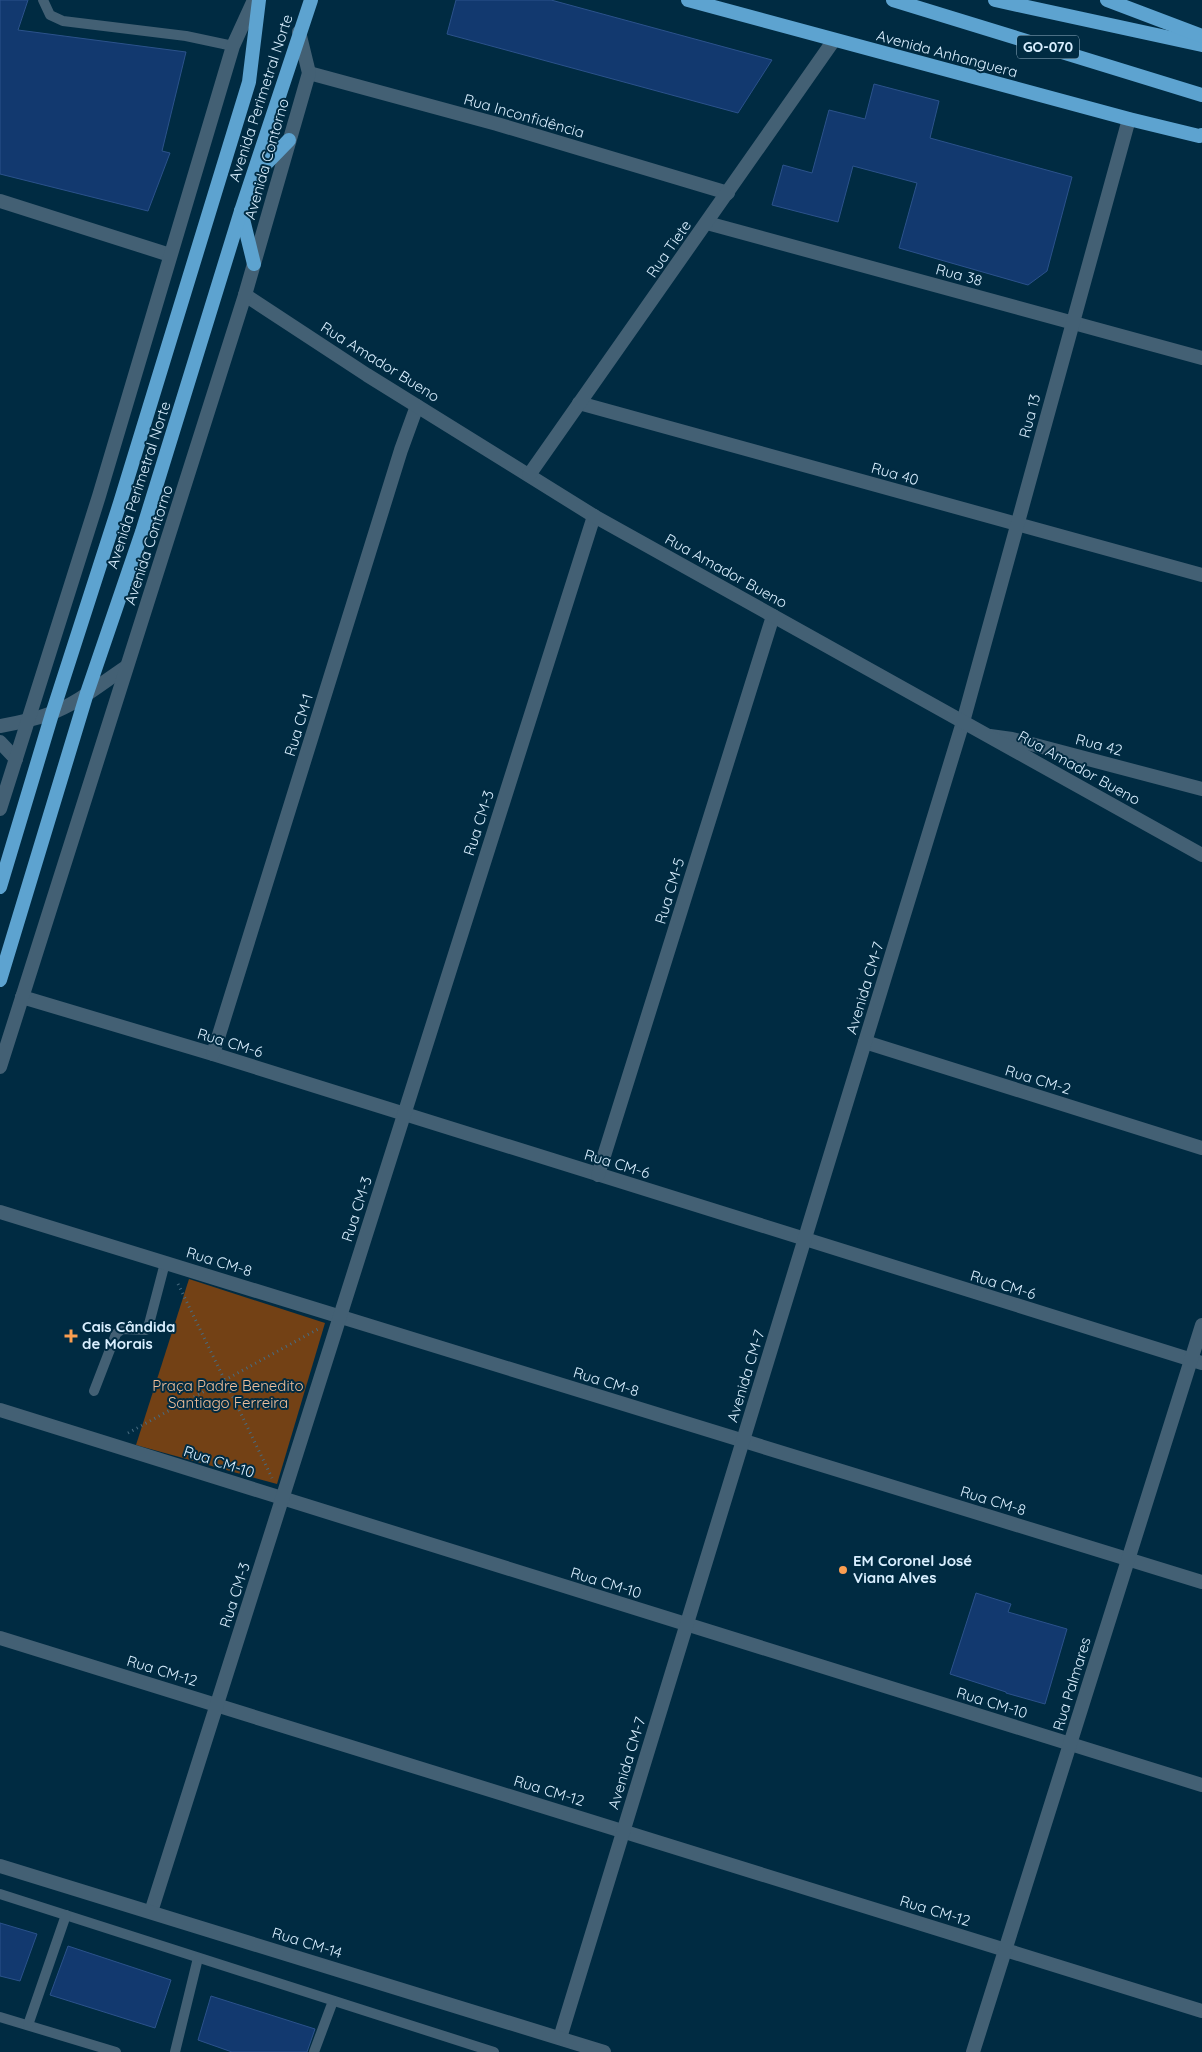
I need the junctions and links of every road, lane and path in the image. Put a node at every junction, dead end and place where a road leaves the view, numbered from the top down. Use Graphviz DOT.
graph roads {
  1 [pos="43,0"];
  2 [pos="254,0"];
  3 [pos="259,0"];
  4 [pos="311,0"];
  5 [pos="688,0"];
  6 [pos="893,0"];
  7 [pos="994,0"];
  8 [pos="1107,0"];
  9 [pos="299,32"];
  10 [pos="1202,36"];
  11 [pos="834,40"];
  12 [pos="1202,45"];
  13 [pos="234,46"];
  14 [pos="309,73"];
  15 [pos="1202,95"];
  16 [pos="1129,119"];
  17 [pos="1201,136"];
  18 [pos="289,140"];
  19 [pos="251,178"];
  20 [pos="728,193"];
  21 [pos="0,201"];
  22 [pos="241,210"];
  23 [pos="707,223"];
  24 [pos="170,255"];
  25 [pos="254,264"];
  26 [pos="245,295"];
  27 [pos="1073,322"];
  28 [pos="1202,358"];
  29 [pos="579,403"];
  30 [pos="417,406"];
  31 [pos="529,475"];
  32 [pos="594,516"];
  33 [pos="1017,525"];
  34 [pos="1202,575"];
  35 [pos="773,616"];
  36 [pos="126,667"];
  37 [pos="87,694"];
  38 [pos="52,714"];
  39 [pos="28,721"];
  40 [pos="963,722"];
  41 [pos="0,726"];
  42 [pos="988,736"];
  43 [pos="0,742"];
  44 [pos="16,759"];
  45 [pos="1202,789"];
  46 [pos="0,809"];
  47 [pos="1202,855"];
  48 [pos="0,886"];
  49 [pos="0,980"];
  50 [pos="22,997"];
  51 [pos="865,1042"];
  52 [pos="213,1054"];
  53 [pos="0,1066"];
  54 [pos="404,1115"];
  55 [pos="1202,1148"];
  56 [pos="598,1175"];
  57 [pos="0,1212"];
  58 [pos="805,1240"];
  59 [pos="167,1263"];
  60 [pos="340,1317"];
  61 [pos="1202,1325"];
  62 [pos="1196,1362"];
  63 [pos="225,1380"];
  64 [pos="94,1391"];
  65 [pos="0,1410"];
  66 [pos="743,1441"];
  67 [pos="109,1443"];
  68 [pos="282,1499"];
  69 [pos="1128,1559"];
  70 [pos="1202,1582"];
  71 [pos="686,1625"];
  72 [pos="0,1638"];
  73 [pos="217,1705"];
  74 [pos="1070,1744"];
  75 [pos="1202,1786"];
  76 [pos="623,1831"];
  77 [pos="0,1866"];
  78 [pos="0,1894"];
  79 [pos="151,1912"];
  80 [pos="66,1916"];
  81 [pos="1005,1950"];
  82 [pos="198,1958"];
  83 [pos="333,2001"];
  84 [pos="1202,2011"];
  85 [pos="0,2017"];
  86 [pos="28,2025"];
  87 [pos="560,2038"];
  88 [pos="490,2051"];
  89 [pos="116,2052"];
  90 [pos="175,2052"];
  91 [pos="314,2052"];
  92 [pos="604,2052"];
  93 [pos="973,2052"];
  1 -- 13 [label="lane"];
  2 -- 13 [label="street"];
  3 -- 38 [label="highway, Avenida Perimetral Norte"];
  4 -- 9 [label="highway, Avenida Perimetral Norte"];
  5 -- 11 [label="highway, Avenida Anhanguera"];
  6 -- 15 [label="highway, GO-070"];
  7 -- 12 [label="highway, GO-070"];
  8 -- 10 [label="highway"];
  9 -- 14 [label="street"];
  9 -- 19 [label="highway, Avenida Perimetral Norte"];
  11 -- 16 [label="highway, Avenida Anhanguera"];
  11 -- 20 [label="street, Rua Tiete"];
  13 -- 24 [label="street"];
  14 -- 18 [label="street, Avenida Contorno"];
  14 -- 20 [label="street, Rua Inconfidência"];
  16 -- 17 [label="highway, Avenida Anhanguera"];
  16 -- 27 [label="street, Rua 13"];
  18 -- 19 [label="highway"];
  18 -- 25 [label="street, Avenida Contorno"];
  19 -- 22 [label="highway, Avenida Perimetral Norte"];
  20 -- 23 [label="street, Rua Tiete"];
  21 -- 24 [label="street"];
  22 -- 25 [label="highway"];
  22 -- 37 [label="highway, Avenida Perimetral Norte"];
  23 -- 27 [label="street, Rua 38"];
  23 -- 29 [label="street, Rua Tiete"];
  24 -- 39 [label="street"];
  25 -- 26 [label="street, Avenida Contorno"];
  26 -- 30 [label="street, Rua Amador Bueno"];
  26 -- 36 [label="street, Avenida Contorno"];
  27 -- 28 [label="street, Rua 38"];
  27 -- 33 [label="street, Rua 13"];
  29 -- 31 [label="street, Rua Tiete"];
  29 -- 33 [label="street, Rua 40"];
  30 -- 31 [label="street, Rua Amador Bueno"];
  30 -- 52 [label="street, Rua CM-1"];
  31 -- 32 [label="street, Rua Amador Bueno"];
  32 -- 35 [label="street, Rua Amador Bueno"];
  32 -- 54 [label="street, Rua CM-3"];
  33 -- 34 [label="street, Rua 40"];
  33 -- 40 [label="street, Rua 13"];
  35 -- 40 [label="street, Rua Amador Bueno"];
  35 -- 56 [label="street, Rua CM-5"];
  36 -- 37 [label="street"];
  36 -- 50 [label="street, Avenida Contorno"];
  37 -- 38 [label="street"];
  37 -- 49 [label="highway, Avenida Perimetral Norte"];
  38 -- 39 [label="street"];
  38 -- 48 [label="highway, Avenida Perimetral Norte"];
  39 -- 41 [label="street"];
  39 -- 44 [label="street"];
  40 -- 42 [label="street, Rua Amador Bueno"];
  40 -- 51 [label="street, Avenida CM-7"];
  42 -- 45 [label="street, Rua 42"];
  42 -- 47 [label="street, Rua Amador Bueno"];
  43 -- 44 [label="street"];
  44 -- 46 [label="street"];
  50 -- 52 [label="street, Rua CM-6"];
  50 -- 53 [label="street, Avenida Contorno"];
  51 -- 55 [label="street, Rua CM-2"];
  51 -- 58 [label="street, Avenida CM-7"];
  52 -- 54 [label="street, Rua CM-6"];
  54 -- 56 [label="street, Rua CM-6"];
  54 -- 60 [label="street, Rua CM-3"];
  56 -- 58 [label="street, Rua CM-6"];
  57 -- 59 [label="street, Rua CM-8"];
  58 -- 62 [label="street, Rua CM-6"];
  58 -- 66 [label="street, Avenida CM-7"];
  59 -- 60 [label="street, Rua CM-8"];
  59 -- 63 [label="path"];
  59 -- 64 [label="lane"];
  60 -- 63 [label="path"];
  60 -- 66 [label="street, Rua CM-8"];
  60 -- 68 [label="street, Rua CM-3"];
  61 -- 62 [label="street, Rua Palmares"];
  62 -- 69 [label="street, Rua Palmares"];
  63 -- 67 [label="path"];
  63 -- 68 [label="path"];
  65 -- 67 [label="street, Rua CM-10"];
  66 -- 69 [label="street, Rua CM-8"];
  66 -- 71 [label="street, Avenida CM-7"];
  67 -- 68 [label="street, Rua CM-10"];
  68 -- 71 [label="street, Rua CM-10"];
  68 -- 73 [label="street, Rua CM-3"];
  69 -- 70 [label="street, Rua CM-8"];
  69 -- 74 [label="street, Rua Palmares"];
  71 -- 74 [label="street, Rua CM-10"];
  71 -- 76 [label="street, Avenida CM-7"];
  72 -- 73 [label="street, Rua CM-12"];
  73 -- 76 [label="street, Rua CM-12"];
  73 -- 79 [label="street, Rua CM-3"];
  74 -- 75 [label="street, Rua CM-10"];
  74 -- 81 [label="street, Rua Palmares"];
  76 -- 81 [label="street, Rua CM-12"];
  76 -- 87 [label="street, Avenida CM-7"];
  77 -- 79 [label="street, Rua CM-14"];
  78 -- 80 [label="lane"];
  79 -- 87 [label="street, Rua CM-14"];
  80 -- 82 [label="lane"];
  80 -- 86 [label="lane"];
  81 -- 84 [label="street, Rua CM-12"];
  81 -- 93 [label="street, Rua Palmares"];
  82 -- 83 [label="lane"];
  82 -- 90 [label="lane"];
  83 -- 88 [label="lane"];
  83 -- 91 [label="lane"];
  85 -- 86 [label="lane"];
  86 -- 89 [label="lane"];
  87 -- 92 [label="street, Rua CM-14"];
}
